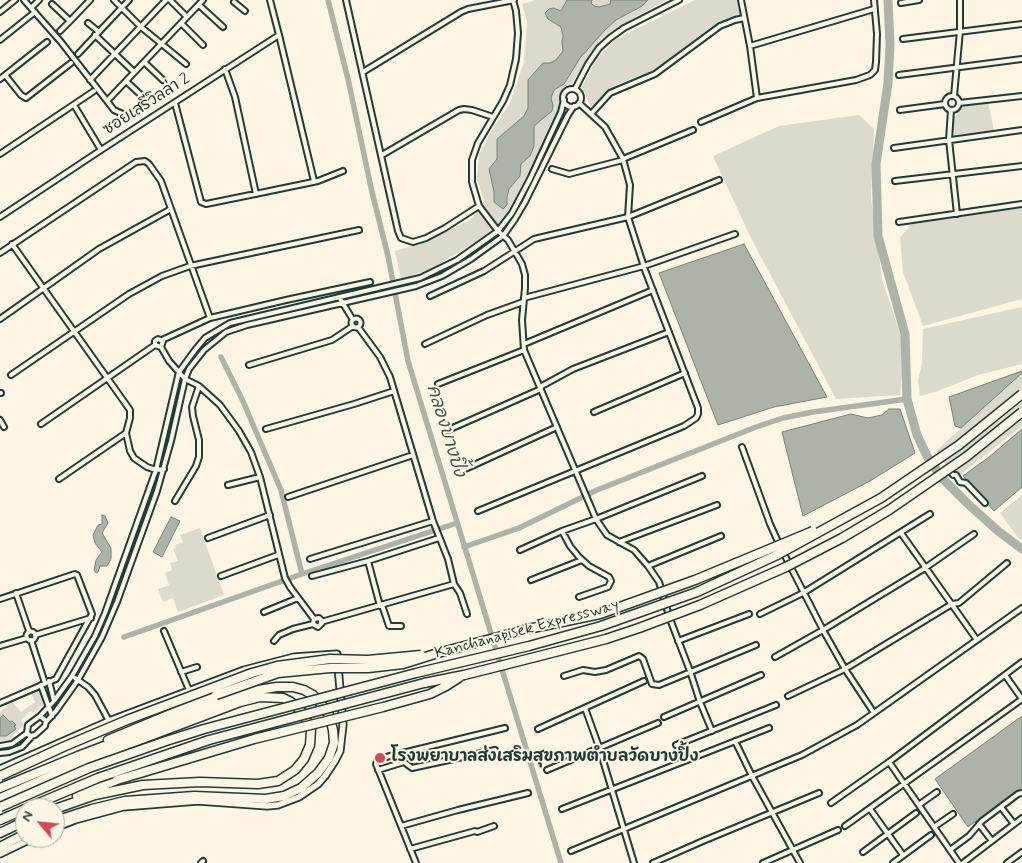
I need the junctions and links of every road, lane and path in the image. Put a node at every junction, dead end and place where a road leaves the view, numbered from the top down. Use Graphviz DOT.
graph roads {
  1 [pos="15,0"];
  2 [pos="24,0"];
  3 [pos="39,0"];
  4 [pos="90,0"];
  5 [pos="114,0"];
  6 [pos="128,0"];
  7 [pos="168,0"];
  8 [pos="203,0"];
  9 [pos="270,0"];
  10 [pos="346,0"];
  11 [pos="513,0"];
  12 [pos="678,0"];
  13 [pos="741,0"];
  14 [pos="874,0"];
  15 [pos="919,0"];
  16 [pos="960,0"];
  17 [pos="234,1"];
  18 [pos="670,2"];
  19 [pos="900,3"];
  20 [pos="52,4"];
  21 [pos="199,5"];
  22 [pos="31,8"];
  23 [pos="122,8"];
  24 [pos="874,9"];
  25 [pos="245,11"];
  26 [pos="0,12"];
  27 [pos="35,12"];
  28 [pos="187,17"];
  29 [pos="744,18"];
  30 [pos="70,20"];
  31 [pos="88,23"];
  32 [pos="181,23"];
  33 [pos="1022,24"];
  34 [pos="141,27"];
  35 [pos="223,27"];
  36 [pos="60,31"];
  37 [pos="960,31"];
  38 [pos="97,33"];
  39 [pos="279,35"];
  40 [pos="903,39"];
  41 [pos="0,40"];
  42 [pos="47,42"];
  43 [pos="161,44"];
  44 [pos="203,45"];
  45 [pos="750,46"];
  46 [pos="78,54"];
  47 [pos="114,54"];
  48 [pos="1022,59"];
  49 [pos="144,62"];
  50 [pos="71,63"];
  51 [pos="186,64"];
  52 [pos="956,67"];
  53 [pos="226,69"];
  54 [pos="134,72"];
  55 [pos="363,72"];
  56 [pos="5,75"];
  57 [pos="899,75"];
  58 [pos="0,79"];
  59 [pos="90,80"];
  60 [pos="163,80"];
  61 [pos="126,81"];
  62 [pos="575,89"];
  63 [pos="94,91"];
  64 [pos="954,96"];
  65 [pos="1022,96"];
  66 [pos="143,97"];
  67 [pos="757,98"];
  68 [pos="564,100"];
  69 [pos="107,101"];
  70 [pos="174,103"];
  71 [pos="579,103"];
  72 [pos="959,103"];
  73 [pos="945,104"];
  74 [pos="74,105"];
  75 [pos="574,106"];
  76 [pos="900,110"];
  77 [pos="951,110"];
  78 [pos="592,114"];
  79 [pos="127,116"];
  80 [pos="493,117"];
  81 [pos="701,122"];
  82 [pos="693,130"];
  83 [pos="1022,130"];
  84 [pos="949,140"];
  85 [pos="894,148"];
  86 [pos="100,150"];
  87 [pos="0,154"];
  88 [pos="382,155"];
  89 [pos="623,159"];
  90 [pos="1022,166"];
  91 [pos="552,170"];
  92 [pos="344,171"];
  93 [pos="952,175"];
  94 [pos="719,180"];
  95 [pos="896,180"];
  96 [pos="314,181"];
  97 [pos="256,194"];
  98 [pos="1022,204"];
  99 [pos="479,206"];
  100 [pos="171,209"];
  101 [pos="957,214"];
  102 [pos="0,217"];
  103 [pos="628,217"];
  104 [pos="899,222"];
  105 [pos="359,230"];
  106 [pos="498,231"];
  107 [pos="735,234"];
  108 [pos="503,236"];
  109 [pos="12,244"];
  110 [pos="515,251"];
  111 [pos="0,253"];
  112 [pos="190,266"];
  113 [pos="644,266"];
  114 [pos="370,282"];
  115 [pos="43,289"];
  116 [pos="653,290"];
  117 [pos="430,296"];
  118 [pos="339,297"];
  119 [pos="524,300"];
  120 [pos="343,304"];
  121 [pos="210,318"];
  122 [pos="0,319"];
  123 [pos="353,320"];
  124 [pos="353,326"];
  125 [pos="358,327"];
  126 [pos="74,332"];
  127 [pos="669,332"];
  128 [pos="162,340"];
  129 [pos="424,344"];
  130 [pos="524,344"];
  131 [pos="156,345"];
  132 [pos="161,347"];
  133 [pos="524,350"];
  134 [pos="249,365"];
  135 [pos="179,372"];
  136 [pos="685,373"];
  137 [pos="11,375"];
  138 [pos="107,378"];
  139 [pos="185,379"];
  140 [pos="438,384"];
  141 [pos="199,386"];
  142 [pos="540,388"];
  143 [pos="394,391"];
  144 [pos="1022,394"];
  145 [pos="594,412"];
  146 [pos="1022,412"];
  147 [pos="0,420"];
  148 [pos="41,424"];
  149 [pos="4,427"];
  150 [pos="557,427"];
  151 [pos="266,429"];
  152 [pos="448,430"];
  153 [pos="126,433"];
  154 [pos="742,447"];
  155 [pos="413,455"];
  156 [pos="164,469"];
  157 [pos="949,469"];
  158 [pos="156,470"];
  159 [pos="463,470"];
  160 [pos="575,470"];
  161 [pos="702,476"];
  162 [pos="260,477"];
  163 [pos="59,479"];
  164 [pos="228,485"];
  165 [pos="288,497"];
  166 [pos="174,501"];
  167 [pos="985,503"];
  168 [pos="716,505"];
  169 [pos="478,510"];
  170 [pos="930,514"];
  171 [pos="270,515"];
  172 [pos="596,519"];
  173 [pos="433,523"];
  174 [pos="834,525"];
  175 [pos="562,531"];
  176 [pos="901,533"];
  177 [pos="974,534"];
  178 [pos="721,536"];
  179 [pos="439,537"];
  180 [pos="208,538"];
  181 [pos="620,542"];
  182 [pos="520,550"];
  183 [pos="278,555"];
  184 [pos="310,559"];
  185 [pos="582,560"];
  186 [pos="368,561"];
  187 [pos="1006,563"];
  188 [pos="648,566"];
  189 [pos="925,568"];
  190 [pos="222,576"];
  191 [pos="312,576"];
  192 [pos="531,580"];
  193 [pos="454,584"];
  194 [pos="16,593"];
  195 [pos="803,593"];
  196 [pos="578,597"];
  197 [pos="298,598"];
  198 [pos="0,599"];
  199 [pos="952,604"];
  200 [pos="381,605"];
  201 [pos="1022,608"];
  202 [pos="264,612"];
  203 [pos="467,614"];
  204 [pos="749,614"];
  205 [pos="760,614"];
  206 [pos="91,618"];
  207 [pos="314,619"];
  208 [pos="322,622"];
  209 [pos="313,624"];
  210 [pos="401,626"];
  211 [pos="823,630"];
  212 [pos="29,631"];
  213 [pos="164,631"];
  214 [pos="35,635"];
  215 [pos="29,639"];
  216 [pos="977,640"];
  217 [pos="274,641"];
  218 [pos="678,641"];
  219 [pos="756,645"];
  220 [pos="0,646"];
  221 [pos="438,653"];
  222 [pos="775,657"];
  223 [pos="1022,662"];
  224 [pos="197,667"];
  225 [pos="845,668"];
  226 [pos="690,671"];
  227 [pos="181,672"];
  228 [pos="464,675"];
  229 [pos="1005,675"];
  230 [pos="72,676"];
  231 [pos="564,676"];
  232 [pos="761,676"];
  233 [pos="78,680"];
  234 [pos="644,681"];
  235 [pos="45,683"];
  236 [pos="189,690"];
  237 [pos="788,696"];
  238 [pos="1022,699"];
  239 [pos="54,701"];
  240 [pos="700,702"];
  241 [pos="0,703"];
  242 [pos="776,706"];
  243 [pos="48,708"];
  244 [pos="585,708"];
  245 [pos="874,713"];
  246 [pos="40,716"];
  247 [pos="52,716"];
  248 [pos="664,717"];
  249 [pos="109,721"];
  250 [pos="46,722"];
  251 [pos="658,723"];
  252 [pos="505,728"];
  253 [pos="769,728"];
  254 [pos="538,729"];
  255 [pos="712,731"];
  256 [pos="27,733"];
  257 [pos="32,736"];
  258 [pos="735,741"];
  259 [pos="676,745"];
  260 [pos="0,746"];
  261 [pos="599,747"];
  262 [pos="495,750"];
  263 [pos="0,753"];
  264 [pos="402,753"];
  265 [pos="78,756"];
  266 [pos="404,762"];
  267 [pos="889,762"];
  268 [pos="3,768"];
  269 [pos="378,770"];
  270 [pos="547,770"];
  271 [pos="0,776"];
  272 [pos="752,776"];
  273 [pos="24,778"];
  274 [pos="905,784"];
  275 [pos="0,788"];
  276 [pos="612,790"];
  277 [pos="937,792"];
  278 [pos="528,793"];
  279 [pos="819,793"];
  280 [pos="1022,793"];
  281 [pos="0,798"];
  282 [pos="52,798"];
  283 [pos="65,802"];
  284 [pos="831,803"];
  285 [pos="920,804"];
  286 [pos="65,806"];
  287 [pos="0,807"];
  288 [pos="1001,807"];
  289 [pos="562,809"];
  290 [pos="870,809"];
  291 [pos="772,813"];
  292 [pos="916,813"];
  293 [pos="15,814"];
  294 [pos="952,814"];
  295 [pos="65,818"];
  296 [pos="1022,818"];
  297 [pos="0,820"];
  298 [pos="65,824"];
  299 [pos="979,824"];
  300 [pos="1014,824"];
  301 [pos="15,826"];
  302 [pos="401,826"];
  303 [pos="494,826"];
  304 [pos="845,826"];
  305 [pos="934,826"];
  306 [pos="623,828"];
  307 [pos="838,830"];
  308 [pos="0,833"];
  309 [pos="888,834"];
  310 [pos="931,835"];
  311 [pos="15,839"];
  312 [pos="992,841"];
  313 [pos="0,847"];
  314 [pos="15,847"];
  315 [pos="410,849"];
  316 [pos="793,849"];
  317 [pos="571,850"];
  318 [pos="950,850"];
  319 [pos="863,852"];
  320 [pos="1022,852"];
  321 [pos="0,854"];
  322 [pos="903,855"];
  323 [pos="958,861"];
  324 [pos="416,863"];
  325 [pos="634,863"];
  326 [pos="653,863"];
  327 [pos="762,863"];
  328 [pos="800,863"];
  329 [pos="893,863"];
  330 [pos="951,863"];
  331 [pos="963,863"];
  332 [pos="1007,863"];
  1 -- 26 [label="street"];
  2 -- 22 [label="street"];
  3 -- 22 [label="street"];
  4 -- 30 [label="street"];
  5 -- 23 [label="street"];
  6 -- 23 [label="street"];
  7 -- 28 [label="street"];
  7 -- 34 [label="street"];
  8 -- 21 [label="street"];
  9 -- 39 [label="street"];
  10 -- 55 [label="street"];
  11 -- 55 [label="street"];
  11 -- 80 [label="street"];
  12 -- 18 [label="street"];
  13 -- 29 [label="street"];
  14 -- 24 [label="street"];
  15 -- 19 [label="street"];
  16 -- 37 [label="street"];
  17 -- 25 [label="street"];
  18 -- 62 [label="street"];
  20 -- 30 [label="street"];
  21 -- 28 [label="street"];
  21 -- 35 [label="street"];
  22 -- 27 [label="street"];
  23 -- 34 [label="street"];
  23 -- 38 [label="street"];
  24 -- 45 [label="street"];
  24 -- 67 [label="street"];
  27 -- 41 [label="street"];
  27 -- 59 [label="street"];
  28 -- 32 [label="street"];
  29 -- 45 [label="street"];
  29 -- 78 [label="street"];
  30 -- 36 [label="street"];
  31 -- 38 [label="street"];
  32 -- 43 [label="street"];
  32 -- 44 [label="street"];
  33 -- 37 [label="street"];
  34 -- 43 [label="street"];
  34 -- 47 [label="street"];
  37 -- 40 [label="street"];
  37 -- 52 [label="street"];
  38 -- 46 [label="street"];
  38 -- 47 [label="street"];
  39 -- 53 [label="street, ซอยเสรีวิลล่า 2"];
  39 -- 96 [label="street"];
  42 -- 56 [label="street"];
  43 -- 49 [label="street"];
  43 -- 51 [label="street"];
  45 -- 67 [label="street"];
  47 -- 54 [label="street"];
  47 -- 59 [label="street"];
  48 -- 52 [label="street"];
  49 -- 54 [label="street"];
  49 -- 60 [label="street"];
  50 -- 56 [label="street"];
  52 -- 57 [label="street"];
  52 -- 64 [label="street"];
  53 -- 70 [label="street, ซอยเสรีวิลล่า 2"];
  53 -- 97 [label="street"];
  54 -- 61 [label="street"];
  55 -- 88 [label="street"];
  56 -- 58 [label="street"];
  59 -- 69 [label="street"];
  61 -- 66 [label="street"];
  61 -- 69 [label="street"];
  62 -- 68 [label="street"];
  62 -- 71 [label="street"];
  63 -- 74 [label="street"];
  64 -- 72 [label="street"];
  64 -- 73 [label="street"];
  65 -- 72 [label="street"];
  67 -- 81 [label="street"];
  68 -- 75 [label="street"];
  68 -- 106 [label="street"];
  69 -- 79 [label="street"];
  70 -- 86 [label="street, ซอยเสรีวิลล่า 2"];
  70 -- 97 [label="street"];
  71 -- 75 [label="street"];
  71 -- 78 [label="street"];
  72 -- 77 [label="street"];
  73 -- 76 [label="street"];
  73 -- 77 [label="street"];
  74 -- 86 [label="street"];
  74 -- 87 [label="street"];
  75 -- 108 [label="street"];
  77 -- 84 [label="street"];
  78 -- 89 [label="street"];
  80 -- 88 [label="street"];
  80 -- 99 [label="street"];
  82 -- 89 [label="street"];
  83 -- 84 [label="street"];
  84 -- 85 [label="street"];
  84 -- 93 [label="street"];
  86 -- 102 [label="street, ซอยเสรีวิลล่า 2"];
  88 -- 99 [label="street"];
  89 -- 91 [label="street"];
  89 -- 103 [label="street"];
  90 -- 93 [label="street"];
  92 -- 96 [label="street"];
  93 -- 95 [label="street"];
  93 -- 101 [label="street"];
  94 -- 103 [label="street"];
  96 -- 97 [label="street"];
  98 -- 101 [label="street"];
  99 -- 106 [label="street"];
  100 -- 109 [label="street"];
  100 -- 112 [label="street"];
  100 -- 115 [label="street"];
  101 -- 104 [label="street"];
  103 -- 110 [label="street"];
  103 -- 113 [label="street"];
  105 -- 112 [label="street"];
  106 -- 108 [label="street"];
  106 -- 118 [label="street"];
  107 -- 113 [label="street"];
  108 -- 110 [label="street"];
  108 -- 120 [label="street"];
  109 -- 111 [label="street"];
  109 -- 115 [label="street"];
  110 -- 117 [label="street"];
  110 -- 119 [label="street"];
  112 -- 121 [label="street"];
  112 -- 126 [label="street"];
  113 -- 116 [label="street"];
  113 -- 119 [label="street"];
  114 -- 121 [label="street"];
  115 -- 122 [label="street"];
  115 -- 126 [label="street"];
  116 -- 127 [label="street"];
  116 -- 130 [label="street"];
  118 -- 120 [label="street"];
  118 -- 135 [label="street"];
  119 -- 129 [label="street"];
  119 -- 130 [label="street"];
  120 -- 123 [label="street"];
  120 -- 139 [label="street"];
  121 -- 128 [label="street"];
  123 -- 124 [label="street"];
  123 -- 125 [label="street"];
  124 -- 125 [label="street"];
  124 -- 134 [label="street"];
  125 -- 143 [label="street"];
  126 -- 137 [label="street"];
  126 -- 138 [label="street"];
  127 -- 136 [label="street"];
  127 -- 142 [label="street"];
  128 -- 131 [label="street"];
  128 -- 132 [label="street"];
  130 -- 133 [label="street"];
  131 -- 132 [label="street"];
  131 -- 138 [label="street"];
  132 -- 135 [label="street"];
  133 -- 140 [label="street"];
  133 -- 142 [label="street"];
  135 -- 139 [label="street"];
  135 -- 158 [label="street"];
  136 -- 145 [label="street"];
  136 -- 160 [label="street"];
  138 -- 148 [label="street"];
  138 -- 153 [label="street"];
  139 -- 141 [label="street"];
  139 -- 156 [label="street"];
  141 -- 162 [label="street"];
  141 -- 166 [label="street"];
  142 -- 150 [label="street"];
  142 -- 152 [label="street"];
  143 -- 151 [label="street"];
  143 -- 155 [label="street"];
  144 -- 174 [label="highway, Kanchanapisek Expressway, bridge"];
  146 -- 157 [label="highway, Kanchanapisek Expressway, bridge"];
  147 -- 149 [label="street"];
  150 -- 159 [label="street"];
  150 -- 160 [label="street"];
  153 -- 158 [label="street"];
  153 -- 163 [label="street"];
  154 -- 195 [label="street"];
  155 -- 165 [label="street"];
  155 -- 173 [label="street"];
  156 -- 158 [label="street"];
  156 -- 233 [label="street"];
  157 -- 167 [label="street"];
  157 -- 228 [label="highway, Kanchanapisek Expressway, bridge"];
  158 -- 230 [label="street"];
  160 -- 169 [label="street"];
  160 -- 172 [label="street"];
  161 -- 172 [label="street"];
  162 -- 164 [label="street"];
  162 -- 171 [label="street"];
  168 -- 181 [label="street"];
  170 -- 176 [label="street"];
  171 -- 180 [label="street"];
  171 -- 183 [label="street"];
  172 -- 175 [label="street"];
  172 -- 181 [label="street"];
  173 -- 179 [label="street"];
  173 -- 184 [label="street"];
  174 -- 221 [label="highway, bridge"];
  174 -- 287 [label="highway, Kanchanapisek Expressway, bridge"];
  175 -- 182 [label="street"];
  175 -- 185 [label="street"];
  176 -- 189 [label="street"];
  176 -- 195 [label="street"];
  177 -- 189 [label="street"];
  178 -- 188 [label="street"];
  179 -- 186 [label="street"];
  179 -- 193 [label="street"];
  181 -- 188 [label="street"];
  183 -- 190 [label="street"];
  183 -- 197 [label="street"];
  185 -- 192 [label="street"];
  185 -- 196 [label="street"];
  186 -- 191 [label="street"];
  186 -- 200 [label="street"];
  187 -- 199 [label="street"];
  188 -- 218 [label="street"];
  189 -- 199 [label="street"];
  189 -- 211 [label="street"];
  193 -- 200 [label="street"];
  193 -- 203 [label="street"];
  194 -- 198 [label="street"];
  194 -- 206 [label="street"];
  194 -- 212 [label="street"];
  195 -- 205 [label="street"];
  195 -- 211 [label="street"];
  197 -- 202 [label="street"];
  197 -- 207 [label="street"];
  199 -- 216 [label="street"];
  199 -- 225 [label="street"];
  200 -- 208 [label="street"];
  200 -- 210 [label="street"];
  201 -- 216 [label="street"];
  204 -- 218 [label="street"];
  206 -- 214 [label="street"];
  206 -- 235 [label="street"];
  207 -- 208 [label="street"];
  207 -- 209 [label="street"];
  208 -- 209 [label="street"];
  209 -- 217 [label="street"];
  211 -- 222 [label="street"];
  211 -- 225 [label="street"];
  212 -- 214 [label="street"];
  212 -- 215 [label="street"];
  213 -- 227 [label="street"];
  214 -- 215 [label="street"];
  215 -- 220 [label="street"];
  215 -- 235 [label="street"];
  216 -- 245 [label="street"];
  218 -- 226 [label="street"];
  219 -- 226 [label="street"];
  221 -- 265 [label="highway, bridge"];
  221 -- 271 [label="highway, bridge"];
  223 -- 229 [label="street"];
  224 -- 227 [label="street"];
  225 -- 237 [label="street"];
  225 -- 245 [label="street"];
  226 -- 231 [label="street"];
  226 -- 240 [label="street"];
  227 -- 236 [label="street"];
  228 -- 282 [label="highway, Kanchanapisek Expressway, bridge"];
  228 -- 283 [label="highway, bridge"];
  229 -- 238 [label="street"];
  229 -- 267 [label="street"];
  230 -- 233 [label="street"];
  230 -- 239 [label="street"];
  232 -- 240 [label="street"];
  233 -- 247 [label="street"];
  233 -- 249 [label="street"];
  234 -- 244 [label="street"];
  235 -- 239 [label="street"];
  235 -- 241 [label="street"];
  235 -- 243 [label="street"];
  236 -- 249 [label="street"];
  236 -- 298 [label="street"];
  238 -- 274 [label="street"];
  239 -- 243 [label="street"];
  240 -- 248 [label="street"];
  240 -- 255 [label="street"];
  242 -- 255 [label="street"];
  243 -- 246 [label="street"];
  243 -- 247 [label="street"];
  244 -- 254 [label="street"];
  244 -- 261 [label="street"];
  245 -- 272 [label="street"];
  246 -- 250 [label="street"];
  246 -- 256 [label="street"];
  247 -- 250 [label="street"];
  249 -- 268 [label="street"];
  250 -- 257 [label="street"];
  251 -- 261 [label="street"];
  252 -- 264 [label="street"];
  253 -- 258 [label="street"];
  255 -- 259 [label="street"];
  256 -- 257 [label="street"];
  256 -- 260 [label="street"];
  257 -- 263 [label="street"];
  258 -- 272 [label="street"];
  258 -- 276 [label="street"];
  261 -- 270 [label="street"];
  261 -- 276 [label="street"];
  262 -- 266 [label="street"];
  264 -- 266 [label="street"];
  264 -- 269 [label="street"];
  265 -- 273 [label="highway"];
  265 -- 295 [label="highway"];
  266 -- 269 [label="street"];
  267 -- 274 [label="street"];
  267 -- 284 [label="street"];
  268 -- 273 [label="street"];
  269 -- 302 [label="street"];
  272 -- 291 [label="street"];
  272 -- 306 [label="street"];
  273 -- 275 [label="highway"];
  274 -- 285 [label="street"];
  274 -- 290 [label="street"];
  276 -- 289 [label="street"];
  276 -- 306 [label="street"];
  277 -- 285 [label="street"];
  278 -- 302 [label="street"];
  279 -- 291 [label="street"];
  280 -- 288 [label="street"];
  281 -- 286 [label="highway"];
  285 -- 305 [label="street"];
  288 -- 299 [label="street"];
  288 -- 300 [label="street"];
  290 -- 304 [label="street"];
  290 -- 309 [label="street"];
  291 -- 316 [label="street"];
  291 -- 326 [label="street"];
  292 -- 309 [label="street"];
  293 -- 297 [label="highway, Kanchanapisek Expressway"];
  294 -- 305 [label="street"];
  296 -- 300 [label="street"];
  299 -- 312 [label="street"];
  299 -- 318 [label="street"];
  300 -- 312 [label="street"];
  301 -- 308 [label="highway"];
  302 -- 315 [label="street"];
  303 -- 315 [label="street"];
  305 -- 318 [label="street"];
  306 -- 317 [label="street"];
  306 -- 325 [label="street"];
  307 -- 316 [label="street"];
  309 -- 319 [label="street"];
  309 -- 322 [label="street"];
  310 -- 322 [label="street"];
  311 -- 313 [label="highway"];
  312 -- 331 [label="street"];
  314 -- 321 [label="street"];
  315 -- 324 [label="street"];
  316 -- 327 [label="street"];
  316 -- 328 [label="street"];
  318 -- 323 [label="street"];
  320 -- 332 [label="street"];
  322 -- 329 [label="street"];
  323 -- 330 [label="street"];
}
